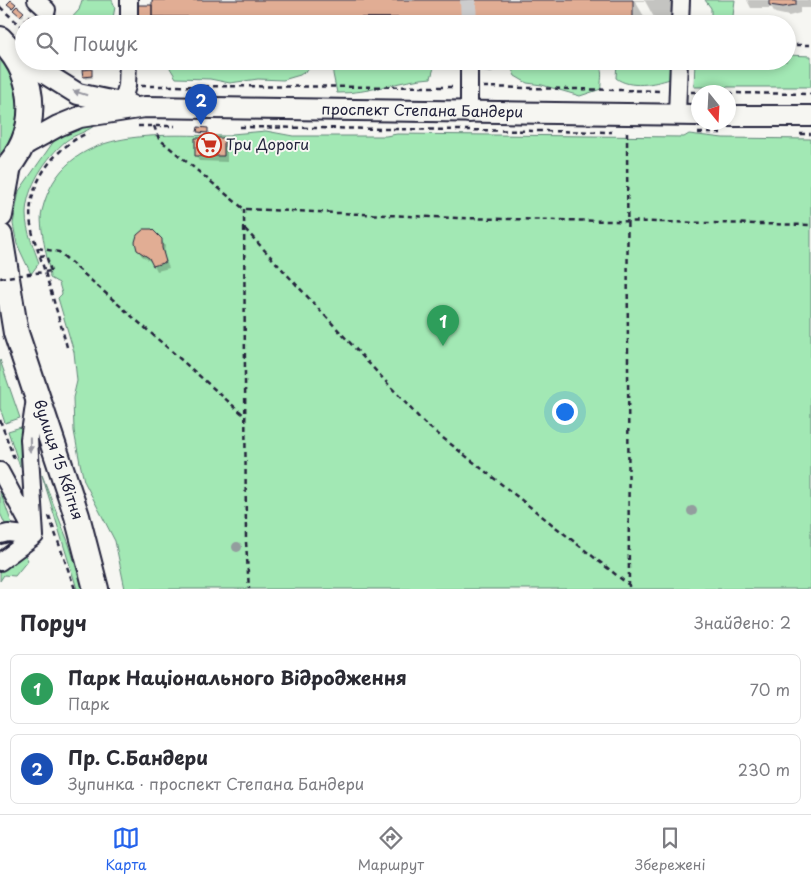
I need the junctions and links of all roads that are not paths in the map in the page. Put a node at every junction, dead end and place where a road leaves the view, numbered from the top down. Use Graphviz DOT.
graph roads {
  1 [pos="130,0"];
  2 [pos="681,0"];
  3 [pos="129,15"];
  4 [pos="680,15"];
  5 [pos="23,70"];
  6 [pos="42,70"];
  7 [pos="128,70"];
  8 [pos="469,70"];
  9 [pos="678,70"];
  10 [pos="122,103"];
  11 [pos="145,107"];
  12 [pos="469,114"];
  13 [pos="677,115"];
  14 [pos="811,116"];
  15 [pos="691,122"];
  16 [pos="736,123"];
  17 [pos="22,146"];
  18 [pos="5,171"];
  19 [pos="0,215"];
  20 [pos="0,236"];
  21 [pos="1,307"];
  22 [pos="16,334"];
  23 [pos="36,397"];
  24 [pos="0,471"];
  25 [pos="0,535"];
  26 [pos="35,536"];
  27 [pos="0,562"];
  28 [pos="96,589"];
  1 -- 3 [label="lane"];
  2 -- 4 [label="lane"];
  5 -- 17 [label="highway"];
  10 -- 6 [label="main road, проспект Степана Бандери, one-way"];
  7 -- 10 [label="lane"];
  8 -- 12 [label="lane"];
  9 -- 13 [label="lane"];
  10 -- 11 [label="main road, проспект Степана Бандери"];
  11 -- 12 [label="main road, проспект Степана Бандери"];
  11 -- 17 [label="main road, проспект Степана Бандери"];
  12 -- 13 [label="main road, проспект Степана Бандери"];
  13 -- 15 [label="main road, проспект Степана Бандери"];
  14 -- 16 [label="main road"];
  17 -- 18 [label="highway"];
  18 -- 19 [label="highway"];
  20 -- 22 [label="highway, вулиця 15 Квітня"];
  21 -- 22 [label="highway, вулиця 15 Квітня"];
  22 -- 23 [label="highway, вулиця 15 Квітня"];
  23 -- 26 [label="lane, one-way"];
  23 -- 28 [label="highway, вулиця 15 Квітня"];
  24 -- 26 [label="lane"];
  25 -- 26 [label="lane"];
  26 -- 27 [label="lane"];
}
